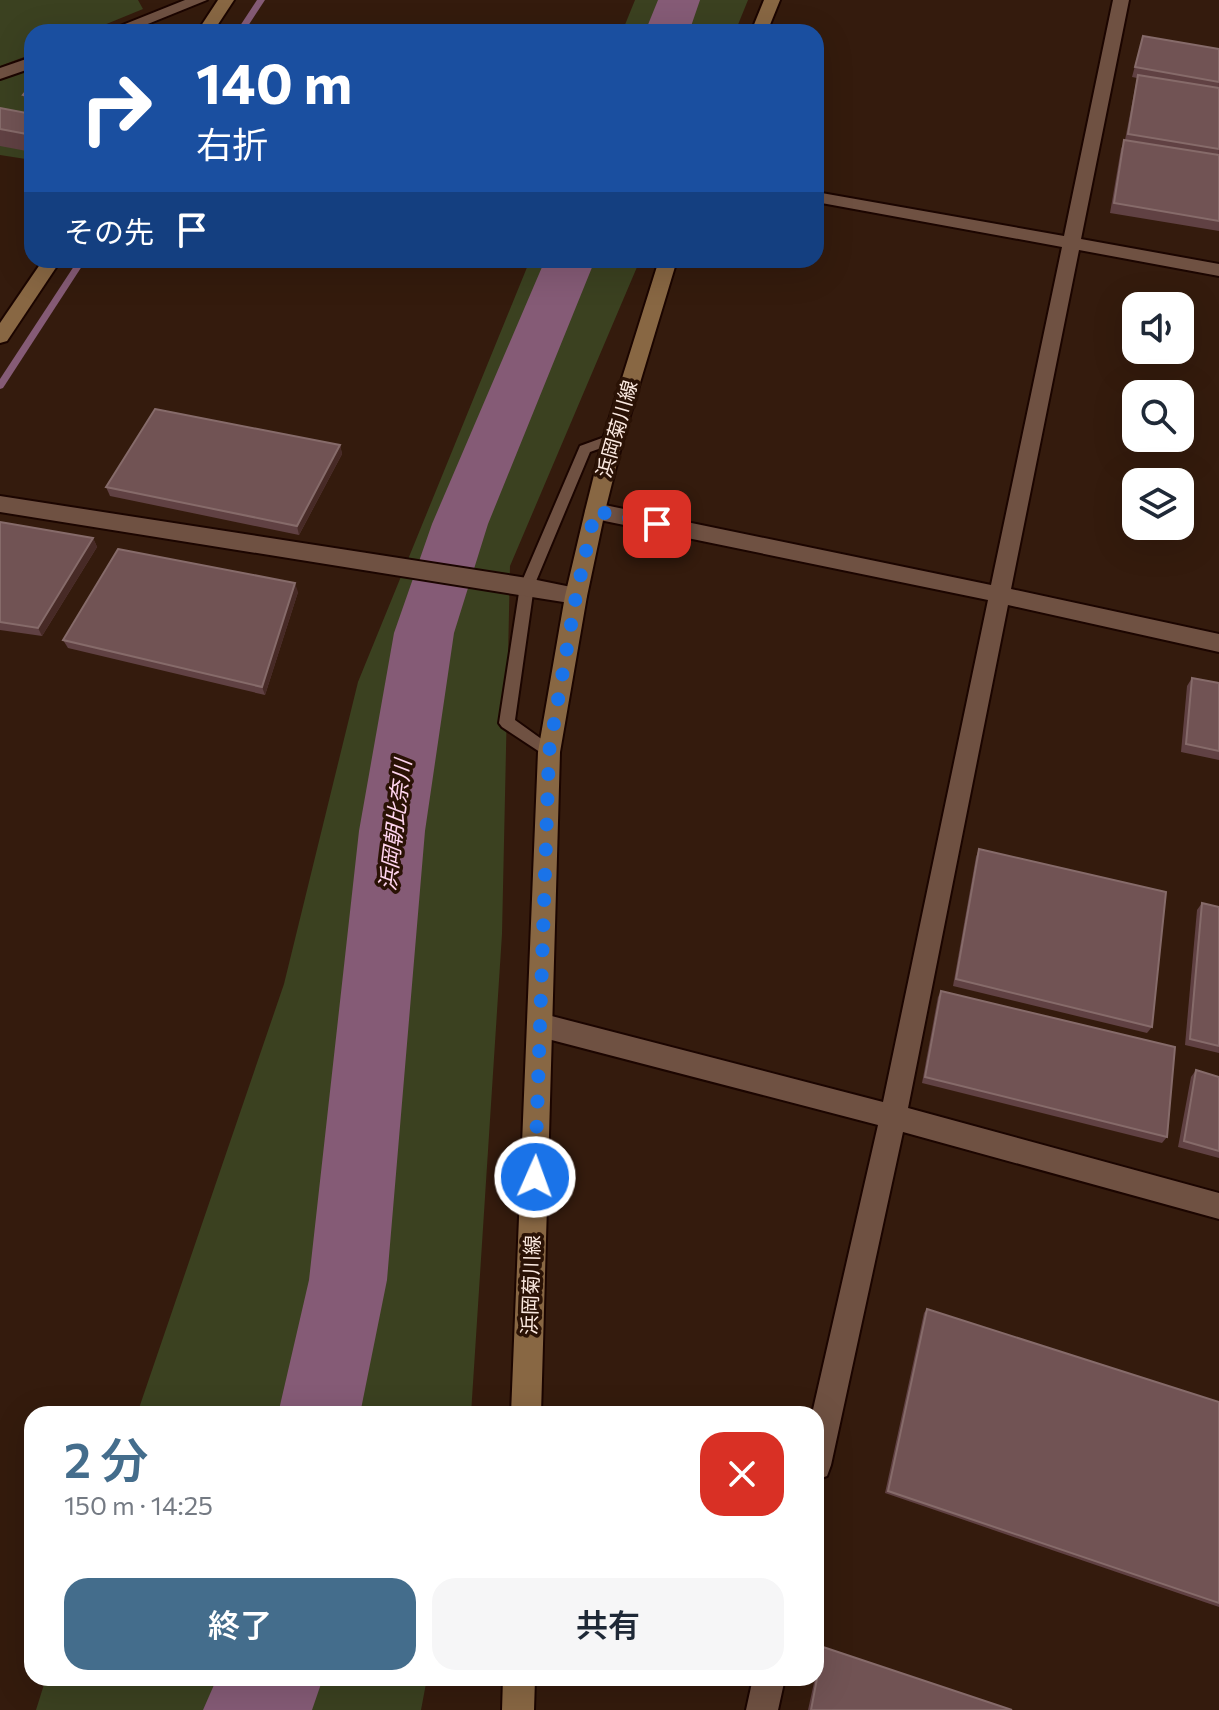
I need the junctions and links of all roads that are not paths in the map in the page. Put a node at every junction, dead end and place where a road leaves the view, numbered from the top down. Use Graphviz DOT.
graph roads {
  1 [pos="199,0"];
  2 [pos="226,0"];
  3 [pos="772,0"];
  4 [pos="1121,0"];
  5 [pos="134,24"];
  6 [pos="210,24"];
  7 [pos="762,24"];
  8 [pos="24,65"];
  9 [pos="0,74"];
  10 [pos="824,198"];
  11 [pos="1070,243"];
  12 [pos="47,268"];
  13 [pos="666,268"];
  14 [pos="1219,270"];
  15 [pos="0,337"];
  16 [pos="613,439"];
  17 [pos="0,504"];
  18 [pos="595,511"];
  19 [pos="527,586"];
  20 [pos="997,594"];
  21 [pos="576,596"];
  22 [pos="1219,643"];
  23 [pos="549,752"];
  24 [pos="540,1025"];
  25 [pos="893,1116"];
  26 [pos="1219,1206"];
  27 [pos="526,1406"];
  28 [pos="824,1429"];
  29 [pos="767,1686"];
  30 [pos="762,1710"];
  1 -- 5 [label="street"];
  2 -- 6 [label="main road"];
  3 -- 7 [label="main road"];
  4 -- 11 [label="street"];
  8 -- 9 [label="street"];
  10 -- 11 [label="street"];
  11 -- 14 [label="street"];
  11 -- 20 [label="street"];
  12 -- 15 [label="main road"];
  13 -- 16 [label="main road, 浜岡菊川線"];
  16 -- 18 [label="main road, 浜岡菊川線"];
  16 -- 19 [label="lane"];
  17 -- 19 [label="street"];
  18 -- 20 [label="street"];
  18 -- 21 [label="main road, 浜岡菊川線"];
  19 -- 21 [label="street"];
  19 -- 23 [label="lane"];
  20 -- 22 [label="street"];
  20 -- 25 [label="street"];
  21 -- 23 [label="main road, 浜岡菊川線"];
  23 -- 24 [label="main road, 浜岡菊川線"];
  24 -- 25 [label="street"];
  24 -- 27 [label="main road, 浜岡菊川線"];
  25 -- 26 [label="street"];
  25 -- 28 [label="street"];
  29 -- 30 [label="street"];
}
